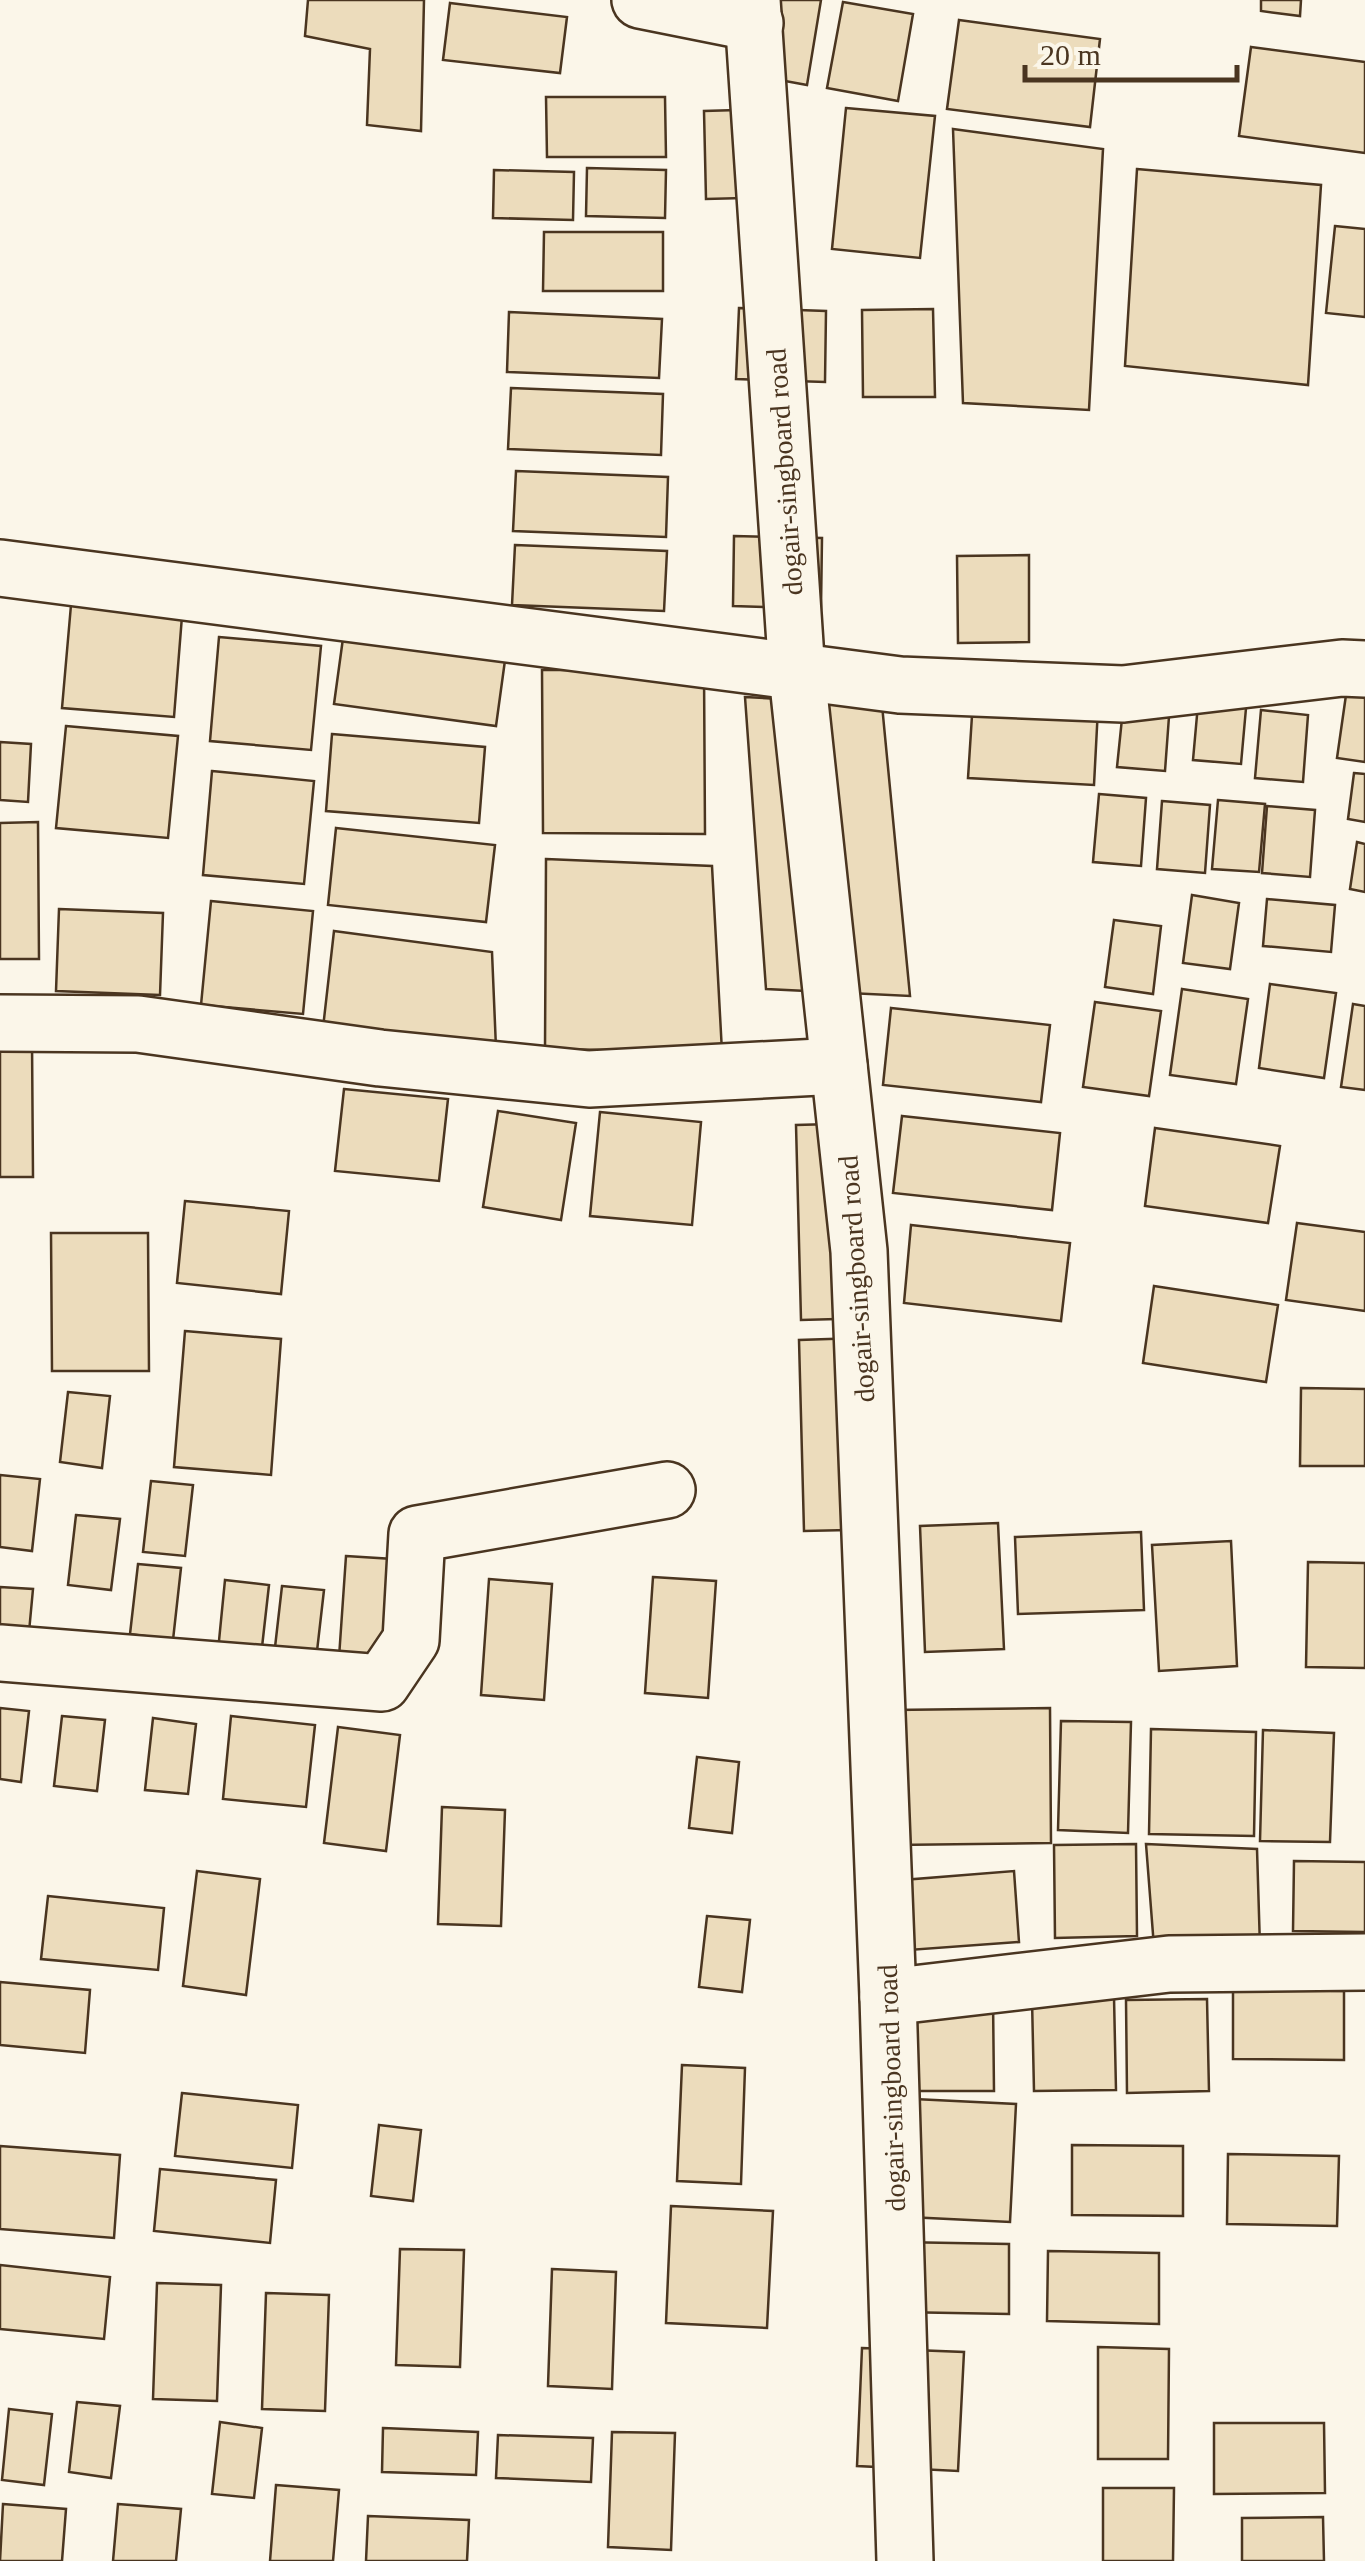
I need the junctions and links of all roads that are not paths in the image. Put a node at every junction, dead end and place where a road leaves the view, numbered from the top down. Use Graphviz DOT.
graph roads {
  1 [pos="640,0"];
  2 [pos="754,11"];
  3 [pos="0,568"];
  4 [pos="1365,668"];
  5 [pos="797,674"];
  6 [pos="0,1023"];
  7 [pos="838,1066"];
  8 [pos="667,1490"];
  9 [pos="0,1654"];
  10 [pos="1365,1962"];
  11 [pos="888,1997"];
  12 [pos="905,2561"];
  1 -- 2 [label="street"];
  2 -- 5 [label="street, dogair-singboard road"];
  3 -- 5 [label="street"];
  4 -- 5 [label="street"];
  5 -- 7 [label="street, dogair-singboard road"];
  6 -- 7 [label="street"];
  7 -- 11 [label="street, dogair-singboard road"];
  8 -- 9 [label="street"];
  10 -- 11 [label="street"];
  11 -- 12 [label="street, dogair-singboard road"];
}
